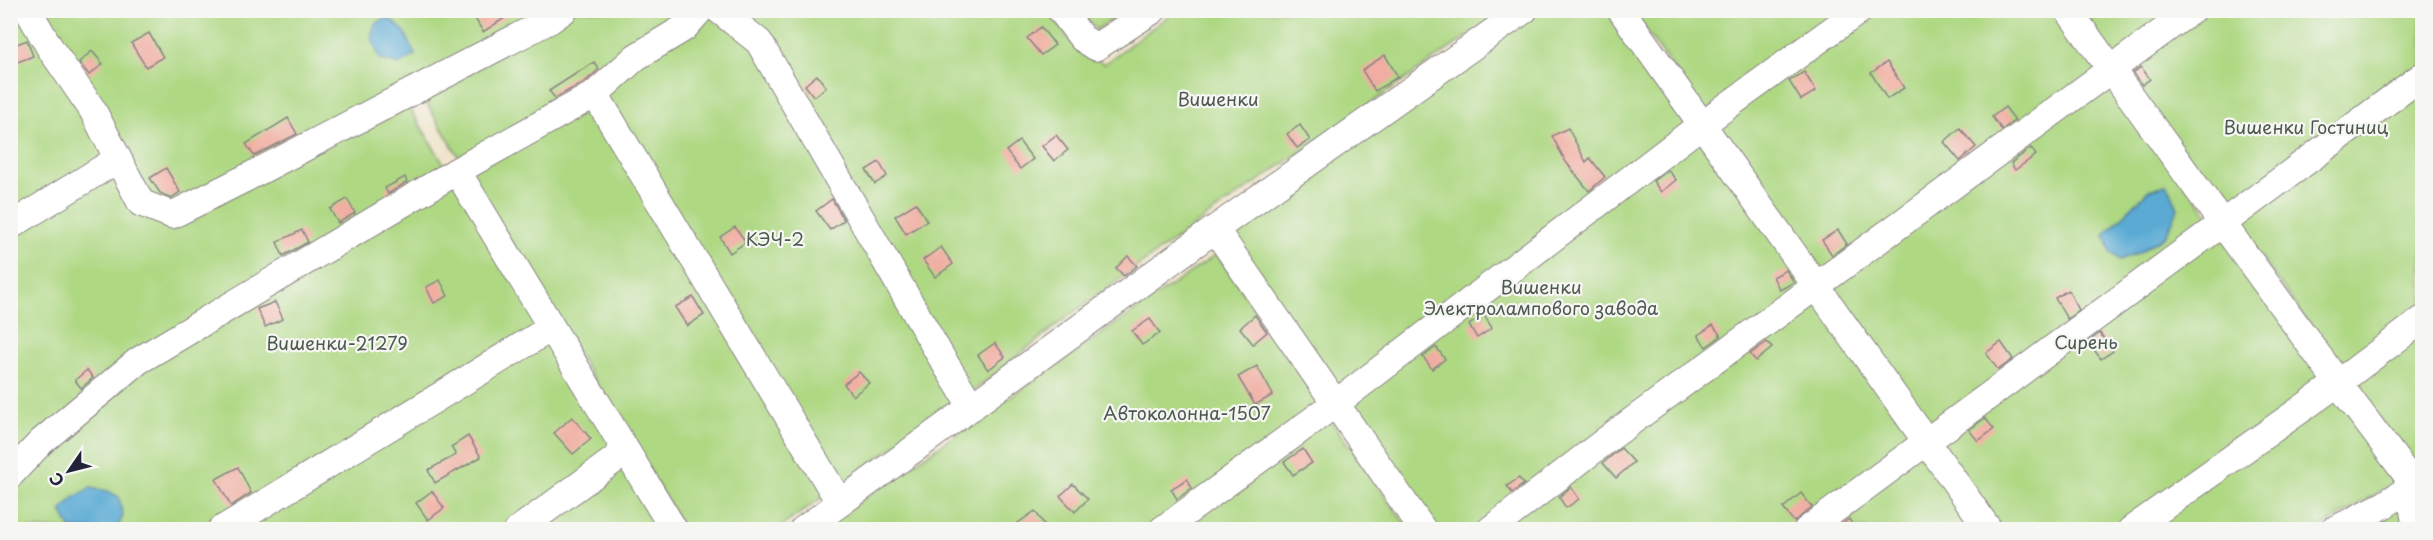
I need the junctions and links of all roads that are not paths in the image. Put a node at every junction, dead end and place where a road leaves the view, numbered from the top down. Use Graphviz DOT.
graph roads {
  1 [pos="28,10"];
  2 [pos="564,10"];
  3 [pos="700,10"];
  4 [pos="719,10"];
  5 [pos="1061,10"];
  6 [pos="1154,10"];
  7 [pos="1524,10"];
  8 [pos="1621,10"];
  9 [pos="1860,10"];
  10 [pos="2068,10"];
  11 [pos="2192,10"];
  12 [pos="2111,70"];
  13 [pos="2422,76"];
  14 [pos="595,94"];
  15 [pos="1701,125"];
  16 [pos="118,159"];
  17 [pos="457,171"];
  18 [pos="2222,222"];
  19 [pos="10,226"];
  20 [pos="1215,229"];
  21 [pos="1817,287"];
  22 [pos="2422,320"];
  23 [pos="551,328"];
  24 [pos="2338,383"];
  25 [pos="1335,404"];
  26 [pos="972,407"];
  27 [pos="1926,441"];
  28 [pos="625,452"];
  29 [pos="10,475"];
  30 [pos="2416,483"];
  31 [pos="840,503"];
  32 [pos="221,530"];
  33 [pos="518,530"];
  34 [pos="674,530"];
  35 [pos="803,530"];
  36 [pos="1162,530"];
  37 [pos="1423,530"];
  38 [pos="1490,530"];
  39 [pos="1807,530"];
  40 [pos="1989,530"];
  41 [pos="2131,530"];
  42 [pos="2334,530"];
  43 [pos="2417,530"];
  1 -- 16 [label="street"];
  2 -- 16 [label="street"];
  3 -- 14 [label="street"];
  4 -- 26 [label="street"];
  5 -- 6 [label="street"];
  7 -- 20 [label="street"];
  8 -- 15 [label="street"];
  9 -- 15 [label="street"];
  10 -- 12 [label="street"];
  11 -- 12 [label="street"];
  12 -- 18 [label="street"];
  12 -- 21 [label="street"];
  13 -- 18 [label="street"];
  14 -- 17 [label="street"];
  14 -- 31 [label="street"];
  15 -- 21 [label="street"];
  15 -- 25 [label="street"];
  16 -- 19 [label="street"];
  17 -- 23 [label="street"];
  17 -- 29 [label="street"];
  18 -- 24 [label="street"];
  18 -- 27 [label="street"];
  20 -- 25 [label="street"];
  20 -- 26 [label="street"];
  21 -- 27 [label="street"];
  21 -- 38 [label="street"];
  22 -- 24 [label="street"];
  23 -- 28 [label="street"];
  23 -- 32 [label="street"];
  24 -- 30 [label="street"];
  24 -- 41 [label="street"];
  25 -- 36 [label="street"];
  25 -- 37 [label="street"];
  26 -- 31 [label="street"];
  27 -- 39 [label="street"];
  27 -- 40 [label="street"];
  28 -- 33 [label="street"];
  28 -- 34 [label="street"];
  30 -- 42 [label="street"];
  30 -- 43 [label="street"];
  31 -- 35 [label="street"];
}
